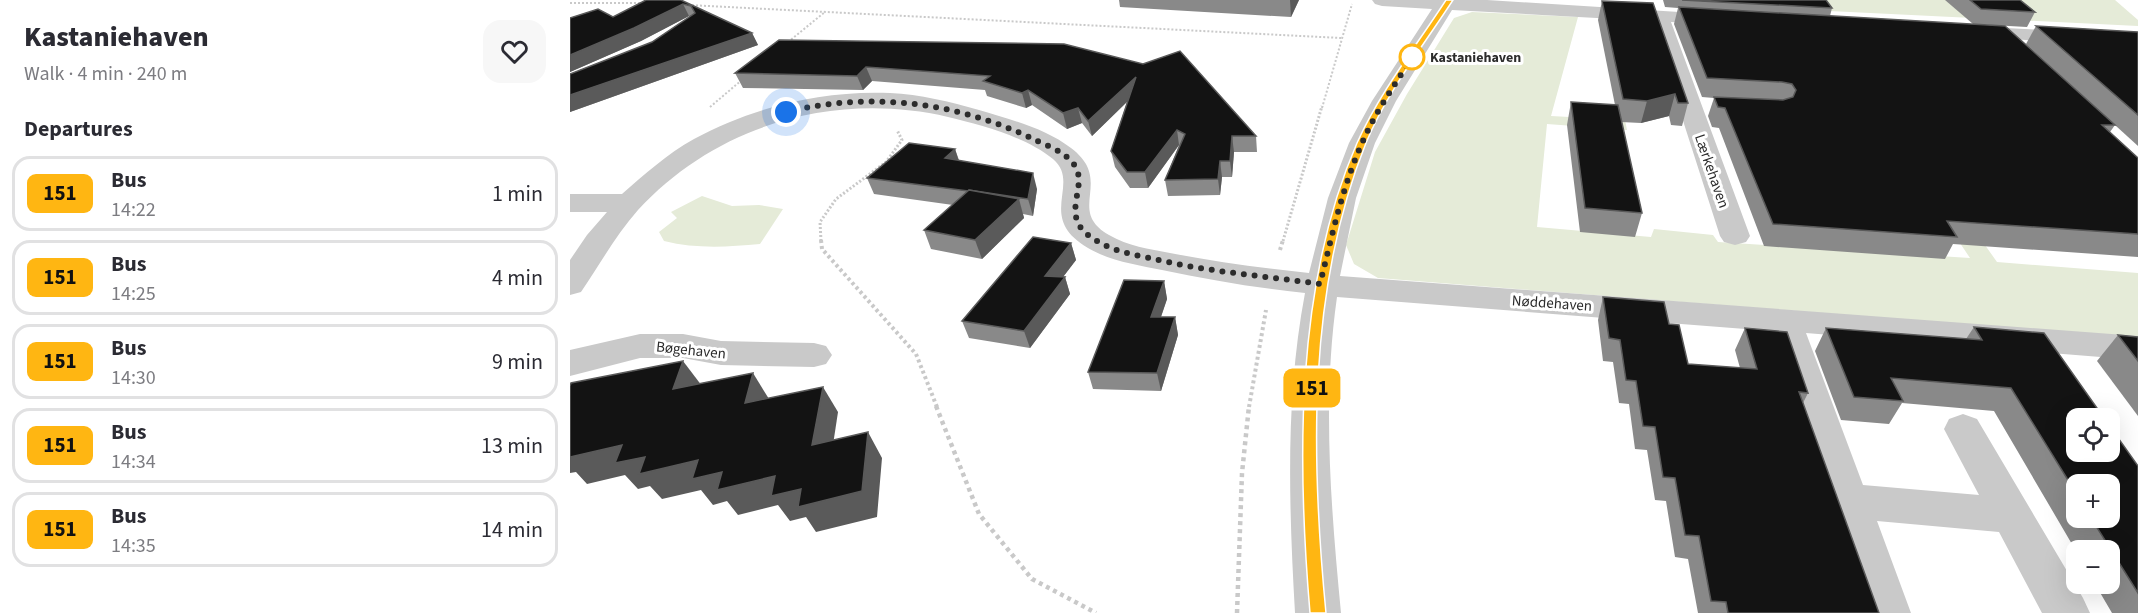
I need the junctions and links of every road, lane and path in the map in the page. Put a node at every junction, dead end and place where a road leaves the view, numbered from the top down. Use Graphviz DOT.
graph roads {
  1 [pos="632,0"];
  2 [pos="1382,0"];
  3 [pos="625,2"];
  4 [pos="1448,2"];
  5 [pos="570,3"];
  6 [pos="647,3"];
  7 [pos="679,5"];
  8 [pos="711,6"];
  9 [pos="703,12"];
  10 [pos="825,12"];
  11 [pos="1659,16"];
  12 [pos="1741,20"];
  13 [pos="1952,31"];
  14 [pos="1999,33"];
  15 [pos="1341,38"];
  16 [pos="2138,41"];
  17 [pos="781,47"];
  18 [pos="2025,58"];
  19 [pos="747,75"];
  20 [pos="895,125"];
  21 [pos="724,133"];
  22 [pos="570,203"];
  23 [pos="628,203"];
  24 [pos="1734,236"];
  25 [pos="1320,284"];
  26 [pos="570,285"];
  27 [pos="1784,320"];
  28 [pos="2138,348"];
  29 [pos="814,356"];
  30 [pos="570,363"];
  31 [pos="1962,429"];
  32 [pos="1848,501"];
  33 [pos="2012,515"];
  34 [pos="1096,613"];
  35 [pos="1318,613"];
  36 [pos="1888,613"];
  37 [pos="2067,613"];
  1 -- 3 [label="path"];
  2 -- 4 [label="street"];
  3 -- 5 [label="path"];
  3 -- 6 [label="path"];
  4 -- 11 [label="street"];
  4 -- 25 [label="street"];
  7 -- 8 [label="path"];
  8 -- 9 [label="path"];
  8 -- 10 [label="path"];
  10 -- 15 [label="path"];
  10 -- 17 [label="path"];
  11 -- 12 [label="street"];
  11 -- 24 [label="street, Lærkehaven"];
  13 -- 14 [label="street"];
  14 -- 16 [label="street"];
  14 -- 18 [label="street"];
  19 -- 21 [label="path"];
  20 -- 34 [label="path"];
  21 -- 23 [label="street"];
  21 -- 25 [label="street"];
  22 -- 23 [label="street"];
  23 -- 26 [label="street"];
  25 -- 27 [label="street, Nøddehaven"];
  25 -- 35 [label="street"];
  27 -- 28 [label="street, Nøddehaven"];
  27 -- 32 [label="street"];
  29 -- 30 [label="street, Bøgehaven"];
  31 -- 33 [label="street"];
  32 -- 33 [label="street"];
  32 -- 36 [label="street"];
  33 -- 37 [label="street"];
}
